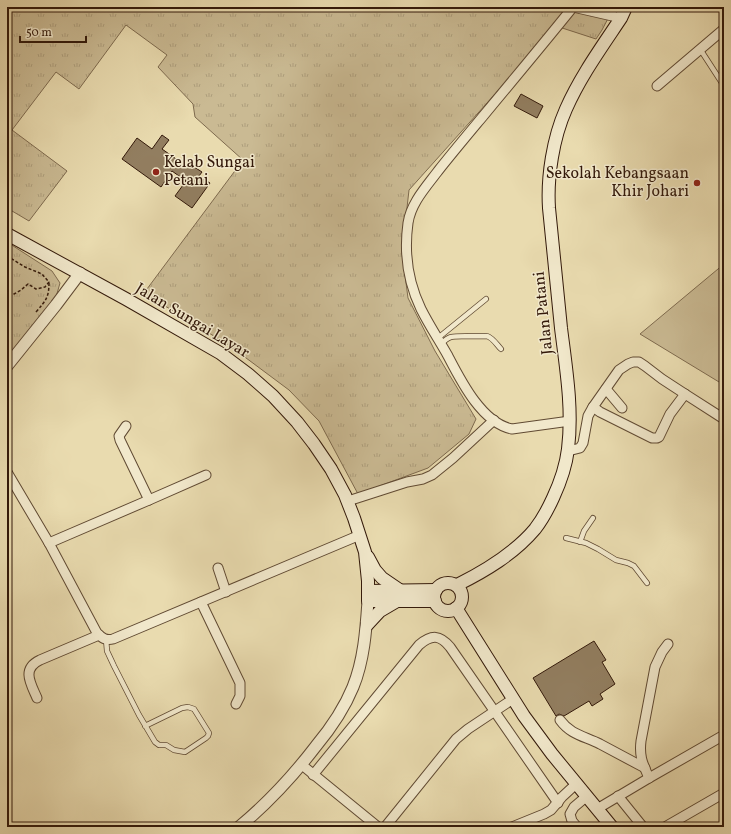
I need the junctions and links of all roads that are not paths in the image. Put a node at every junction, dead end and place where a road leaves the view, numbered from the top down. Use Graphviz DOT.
graph roads {
  1 [pos="573,7"];
  2 [pos="626,7"];
  3 [pos="621,18"];
  4 [pos="724,29"];
  5 [pos="700,50"];
  6 [pos="657,86"];
  7 [pos="724,86"];
  8 [pos="7,234"];
  9 [pos="80,273"];
  10 [pos="486,299"];
  11 [pos="439,341"];
  12 [pos="501,349"];
  13 [pos="7,366"];
  14 [pos="606,389"];
  15 [pos="685,394"];
  16 [pos="593,407"];
  17 [pos="622,408"];
  18 [pos="724,418"];
  19 [pos="494,420"];
  20 [pos="570,421"];
  21 [pos="126,426"];
  22 [pos="568,451"];
  23 [pos="7,472"];
  24 [pos="206,475"];
  25 [pos="149,500"];
  26 [pos="348,501"];
  27 [pos="593,518"];
  28 [pos="360,535"];
  29 [pos="566,538"];
  30 [pos="580,542"];
  31 [pos="49,543"];
  32 [pos="365,552"];
  33 [pos="218,568"];
  34 [pos="647,582"];
  35 [pos="456,585"];
  36 [pos="226,592"];
  37 [pos="436,595"];
  38 [pos="368,596"];
  39 [pos="400,596"];
  40 [pos="201,602"];
  41 [pos="456,608"];
  42 [pos="367,626"];
  43 [pos="103,637"];
  44 [pos="668,644"];
  45 [pos="37,698"];
  46 [pos="513,699"];
  47 [pos="236,704"];
  48 [pos="495,712"];
  49 [pos="560,720"];
  50 [pos="145,726"];
  51 [pos="724,735"];
  52 [pos="302,765"];
  53 [pos="645,768"];
  54 [pos="314,775"];
  55 [pos="649,778"];
  56 [pos="576,784"];
  57 [pos="724,793"];
  58 [pos="587,796"];
  59 [pos="618,796"];
  60 [pos="558,803"];
  61 [pos="597,809"];
  62 [pos="239,827"];
  63 [pos="378,827"];
  64 [pos="385,827"];
  65 [pos="512,827"];
  66 [pos="577,827"];
  67 [pos="612,827"];
  68 [pos="643,827"];
  69 [pos="665,827"];
  1 -- 3 [label="street"];
  1 -- 11 [label="street"];
  2 -- 3 [label="main road, Jalan Patani"];
  3 -- 20 [label="main road, Jalan Patani"];
  4 -- 5 [label="street"];
  5 -- 6 [label="street"];
  5 -- 7 [label="lane"];
  8 -- 9 [label="main road, Jalan Sungai Layar"];
  9 -- 13 [label="street"];
  9 -- 26 [label="main road, Jalan Sungai Layar"];
  10 -- 11 [label="lane"];
  11 -- 12 [label="lane"];
  11 -- 19 [label="street"];
  14 -- 15 [label="street"];
  14 -- 16 [label="street"];
  14 -- 17 [label="street"];
  15 -- 16 [label="street"];
  15 -- 18 [label="street"];
  16 -- 22 [label="street"];
  19 -- 20 [label="street"];
  19 -- 26 [label="street"];
  20 -- 22 [label="main road, Jalan Patani"];
  21 -- 25 [label="street"];
  22 -- 35 [label="main road, Jalan Patani"];
  23 -- 31 [label="street"];
  24 -- 25 [label="street"];
  25 -- 31 [label="street"];
  26 -- 28 [label="main road, Jalan Sungai Layar"];
  27 -- 30 [label="lane"];
  28 -- 32 [label="main road, Jalan Sungai Layar"];
  28 -- 36 [label="street"];
  29 -- 30 [label="lane"];
  30 -- 34 [label="lane"];
  31 -- 43 [label="street"];
  32 -- 38 [label="main road, Jalan Sungai Layar"];
  32 -- 39 [label="main road"];
  33 -- 36 [label="street"];
  35 -- 37 [label="main road"];
  35 -- 41 [label="main road"];
  36 -- 40 [label="street"];
  37 -- 39 [label="main road"];
  37 -- 41 [label="main road"];
  38 -- 39 [label="main road"];
  38 -- 42 [label="street, Jalan Sungai Layar"];
  39 -- 42 [label="main road"];
  40 -- 43 [label="street"];
  40 -- 47 [label="street"];
  41 -- 46 [label="main road"];
  42 -- 52 [label="street, Jalan Sungai Layar"];
  43 -- 45 [label="street"];
  43 -- 50 [label="lane"];
  44 -- 53 [label="street"];
  46 -- 48 [label="street"];
  46 -- 56 [label="main road"];
  48 -- 54 [label="street"];
  48 -- 60 [label="street"];
  48 -- 64 [label="street"];
  49 -- 53 [label="street"];
  50 -- 50 [label="lane"];
  51 -- 55 [label="street"];
  52 -- 54 [label="street"];
  52 -- 62 [label="street, Jalan Sungai Layar"];
  53 -- 55 [label="street"];
  54 -- 63 [label="street"];
  55 -- 59 [label="street"];
  56 -- 58 [label="main road"];
  56 -- 60 [label="street"];
  57 -- 69 [label="street"];
  58 -- 61 [label="main road"];
  58 -- 66 [label="street"];
  59 -- 61 [label="street"];
  59 -- 68 [label="street"];
  60 -- 65 [label="street"];
  61 -- 67 [label="main road"];
}
